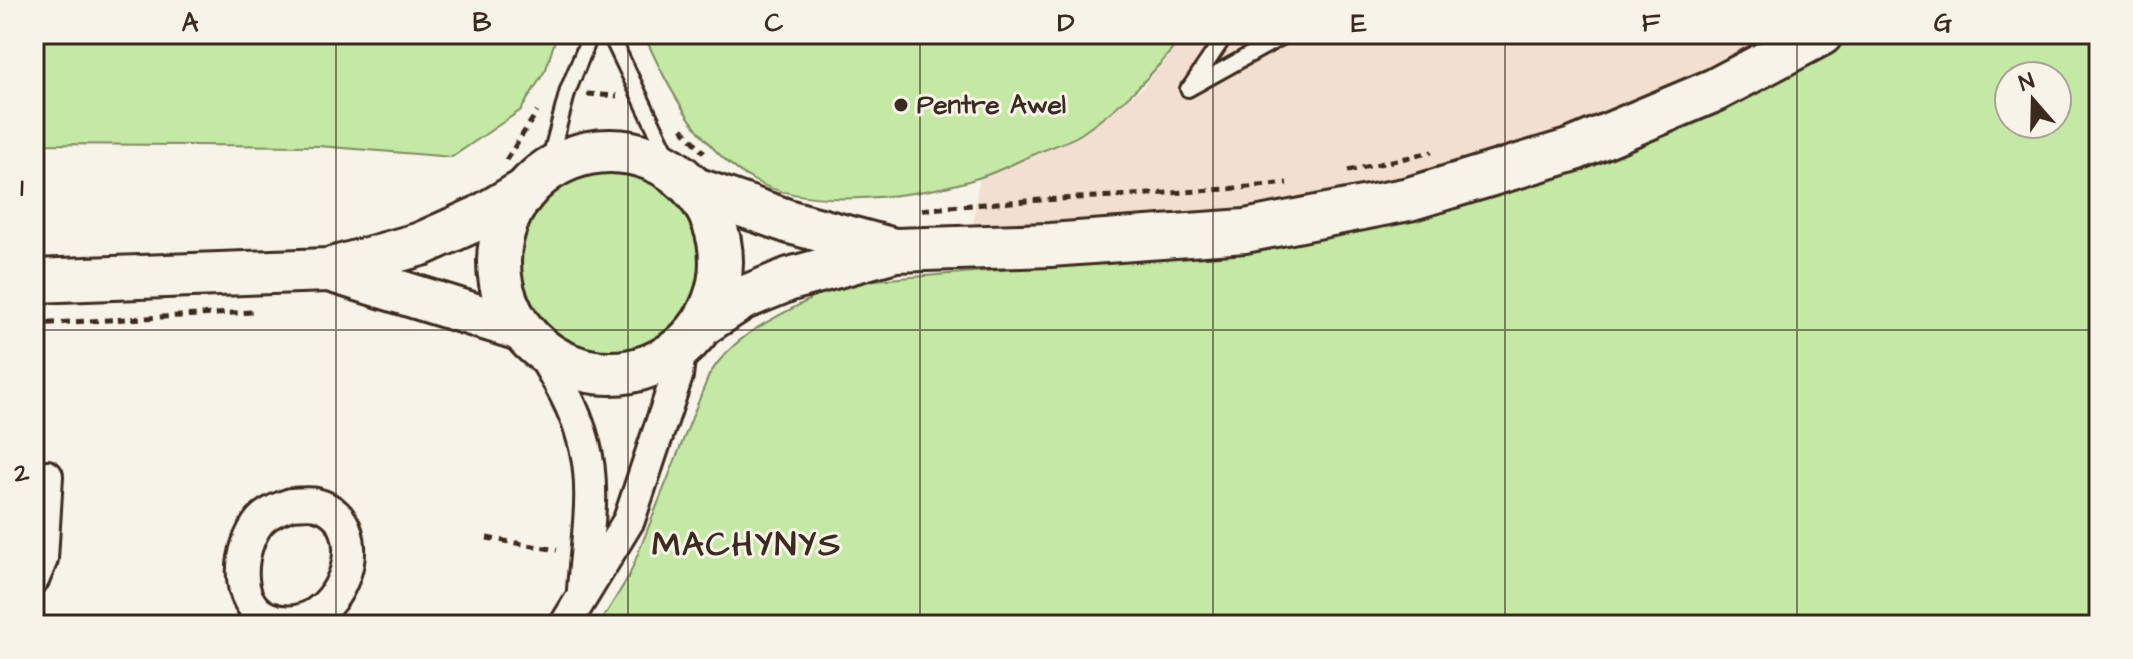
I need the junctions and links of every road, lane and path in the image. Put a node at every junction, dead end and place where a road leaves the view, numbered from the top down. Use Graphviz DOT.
graph roads {
  1 [pos="591,34"];
  2 [pos="610,34"];
  3 [pos="1226,34"];
  4 [pos="1287,34"];
  5 [pos="1821,34"];
  6 [pos="634,89"];
  7 [pos="568,90"];
  8 [pos="678,122"];
  9 [pos="1440,149"];
  10 [pos="694,173"];
  11 [pos="1333,174"];
  12 [pos="523,177"];
  13 [pos="1303,182"];
  14 [pos="911,212"];
  15 [pos="895,250"];
  16 [pos="328,270"];
  17 [pos="34,281"];
  18 [pos="263,311"];
  19 [pos="34,324"];
  20 [pos="692,337"];
  21 [pos="530,339"];
  22 [pos="47,476"];
  23 [pos="487,538"];
  24 [pos="585,555"];
  25 [pos="34,578"];
  26 [pos="583,596"];
  27 [pos="565,625"];
  1 -- 7 [label="lane"];
  2 -- 6 [label="lane"];
  3 -- 4 [label="lane"];
  5 -- 15 [label="main road"];
  6 -- 7 [label="path"];
  6 -- 10 [label="lane"];
  7 -- 12 [label="lane"];
  7 -- 12 [label="path"];
  8 -- 10 [label="path"];
  9 -- 11 [label="path"];
  10 -- 12 [label="main road"];
  10 -- 15 [label="main road"];
  10 -- 20 [label="main road"];
  12 -- 16 [label="main road"];
  12 -- 21 [label="main road"];
  13 -- 14 [label="path"];
  15 -- 20 [label="main road"];
  16 -- 17 [label="main road"];
  16 -- 21 [label="main road"];
  18 -- 19 [label="path"];
  20 -- 21 [label="main road"];
  20 -- 26 [label="street"];
  21 -- 24 [label="street"];
  22 -- 25 [label="street"];
  23 -- 24 [label="path"];
  24 -- 26 [label="street"];
  26 -- 27 [label="street"];
}
